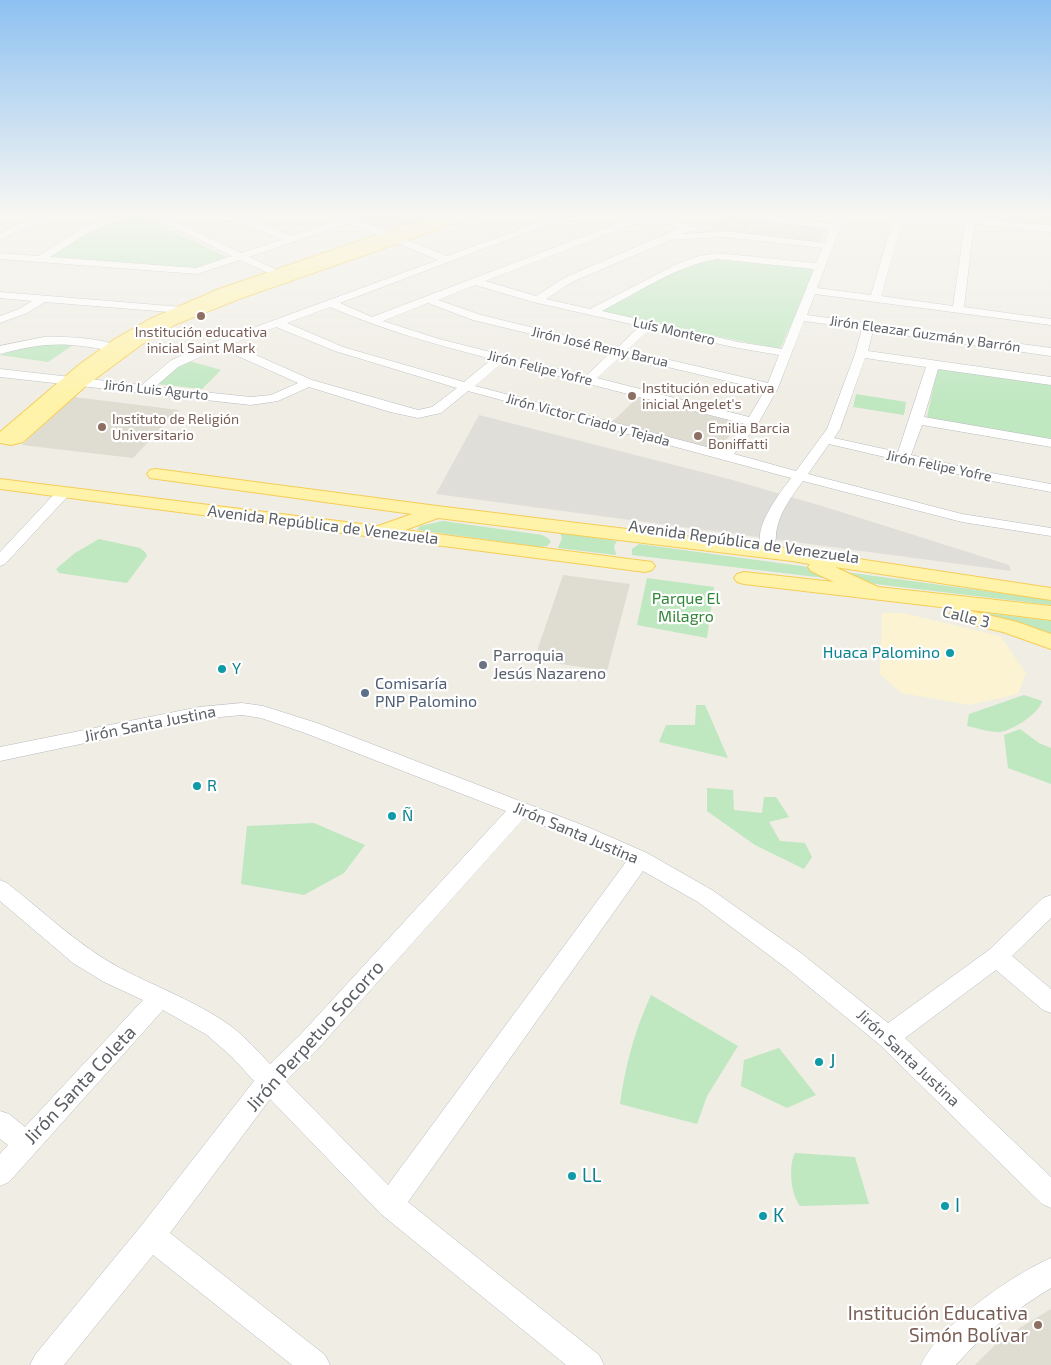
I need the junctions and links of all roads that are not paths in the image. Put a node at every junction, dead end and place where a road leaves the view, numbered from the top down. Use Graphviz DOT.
graph roads {
  1 [pos="270,277"];
  2 [pos="285,277"];
  3 [pos="402,277"];
  4 [pos="489,277"];
  5 [pos="576,277"];
  6 [pos="660,277"];
  7 [pos="816,277"];
  8 [pos="881,277"];
  9 [pos="957,277"];
  10 [pos="476,282"];
  11 [pos="811,288"];
  12 [pos="0,295"];
  13 [pos="876,295"];
  14 [pos="42,299"];
  15 [pos="429,300"];
  16 [pos="537,300"];
  17 [pos="330,303"];
  18 [pos="953,307"];
  19 [pos="176,311"];
  20 [pos="194,311"];
  21 [pos="592,312"];
  22 [pos="800,317"];
  23 [pos="0,320"];
  24 [pos="1051,320"];
  25 [pos="372,321"];
  26 [pos="276,323"];
  27 [pos="648,325"];
  28 [pos="868,327"];
  29 [pos="220,344"];
  30 [pos="112,348"];
  31 [pos="0,350"];
  32 [pos="619,351"];
  33 [pos="1051,352"];
  34 [pos="786,353"];
  35 [pos="861,354"];
  36 [pos="501,358"];
  37 [pos="933,365"];
  38 [pos="0,373"];
  39 [pos="588,380"];
  40 [pos="75,381"];
  41 [pos="1051,381"];
  42 [pos="308,383"];
  43 [pos="466,387"];
  44 [pos="772,388"];
  45 [pos="145,389"];
  46 [pos="918,420"];
  47 [pos="752,422"];
  48 [pos="827,440"];
  49 [pos="1051,443"];
  50 [pos="724,456"];
  51 [pos="903,458"];
  52 [pos="156,474"];
  53 [pos="799,476"];
  54 [pos="0,484"];
  55 [pos="1051,488"];
  56 [pos="63,493"];
  57 [pos="437,512"];
  58 [pos="401,515"];
  59 [pos="530,524"];
  60 [pos="380,532"];
  61 [pos="1051,532"];
  62 [pos="421,537"];
  63 [pos="641,541"];
  64 [pos="768,545"];
  65 [pos="540,552"];
  66 [pos="0,560"];
  67 [pos="744,578"];
  68 [pos="1051,584"];
  69 [pos="879,594"];
  70 [pos="1051,594"];
  71 [pos="1051,613"];
  72 [pos="1051,642"];
  73 [pos="0,754"];
  74 [pos="520,809"];
  75 [pos="640,859"];
  76 [pos="0,889"];
  77 [pos="1051,904"];
  78 [pos="997,957"];
  79 [pos="160,997"];
  80 [pos="1051,1003"];
  81 [pos="888,1036"];
  82 [pos="270,1081"];
  83 [pos="0,1123"];
  84 [pos="27,1144"];
  85 [pos="0,1173"];
  86 [pos="1051,1195"];
  87 [pos="390,1205"];
  88 [pos="151,1236"];
  89 [pos="1051,1272"];
  90 [pos="45,1365"];
  91 [pos="315,1365"];
  92 [pos="589,1365"];
  93 [pos="936,1365"];
  1 -- 19 [label="main road"];
  2 -- 20 [label="main road"];
  3 -- 17 [label="street"];
  4 -- 10 [label="street"];
  5 -- 16 [label="street"];
  6 -- 21 [label="street"];
  7 -- 11 [label="street"];
  8 -- 13 [label="street"];
  9 -- 18 [label="street"];
  10 -- 15 [label="street"];
  10 -- 16 [label="street, Luís Montero"];
  11 -- 13 [label="street"];
  11 -- 18 [label="street"];
  11 -- 22 [label="street"];
  12 -- 14 [label="street"];
  13 -- 18 [label="street"];
  14 -- 19 [label="street"];
  14 -- 23 [label="street"];
  15 -- 25 [label="street"];
  15 -- 32 [label="street, Jirón José Remy Barua"];
  16 -- 21 [label="street, Luís Montero"];
  17 -- 25 [label="street, Jirón Felipe Yofre"];
  17 -- 26 [label="street"];
  18 -- 24 [label="street"];
  19 -- 20 [label="street"];
  19 -- 30 [label="main road"];
  20 -- 40 [label="main road"];
  21 -- 27 [label="street, Luís Montero"];
  22 -- 28 [label="street, Jirón Eleazar Guzmán y Barrón"];
  22 -- 34 [label="street"];
  25 -- 36 [label="street, Jirón Felipe Yofre"];
  26 -- 29 [label="street"];
  26 -- 43 [label="street, Jirón Victor Criado y Tejada"];
  27 -- 32 [label="street"];
  27 -- 34 [label="street, Luís Montero"];
  28 -- 33 [label="street, Jirón Eleazar Guzmán y Barrón"];
  28 -- 35 [label="street"];
  29 -- 42 [label="street"];
  29 -- 45 [label="street"];
  30 -- 31 [label="street"];
  30 -- 40 [label="main road"];
  32 -- 39 [label="street"];
  32 -- 44 [label="street, Jirón José Remy Barua"];
  34 -- 44 [label="street"];
  35 -- 37 [label="street"];
  35 -- 48 [label="street"];
  36 -- 39 [label="street, Jirón Felipe Yofre"];
  36 -- 43 [label="street"];
  37 -- 41 [label="street"];
  37 -- 46 [label="street"];
  38 -- 40 [label="street, Jirón Luis Agurto"];
  39 -- 47 [label="street, Jirón Felipe Yofre"];
  40 -- 40 [label="main road"];
  40 -- 45 [label="street, Jirón Luis Agurto"];
  42 -- 43 [label="street"];
  42 -- 45 [label="street, Jirón Luis Agurto"];
  43 -- 50 [label="street, Jirón Victor Criado y Tejada"];
  44 -- 47 [label="street"];
  46 -- 49 [label="street"];
  46 -- 51 [label="street"];
  47 -- 50 [label="street"];
  48 -- 51 [label="street, Jirón Felipe Yofre"];
  48 -- 53 [label="street"];
  50 -- 53 [label="street, Jirón Victor Criado y Tejada"];
  51 -- 55 [label="street, Jirón Felipe Yofre"];
  52 -- 58 [label="main road, Avenida República de Venezuela"];
  53 -- 61 [label="street, Jirón Victor Criado y Tejada"];
  53 -- 64 [label="street"];
  54 -- 56 [label="main road, Avenida República de Venezuela"];
  56 -- 60 [label="main road, Avenida República de Venezuela"];
  56 -- 66 [label="street"];
  57 -- 58 [label="main road"];
  57 -- 59 [label="main road, Avenida República de Venezuela"];
  57 -- 64 [label="main road, Avenida República de Venezuela"];
  58 -- 60 [label="main road"];
  58 -- 62 [label="main road"];
  59 -- 65 [label="main road"];
  59 -- 70 [label="main road, Avenida República de Venezuela"];
  60 -- 62 [label="main road, Avenida República de Venezuela"];
  62 -- 65 [label="main road, Avenida República de Venezuela"];
  63 -- 65 [label="main road"];
  63 -- 65 [label="main road, Avenida República de Venezuela"];
  63 -- 69 [label="main road"];
  64 -- 68 [label="main road, Avenida República de Venezuela"];
  67 -- 69 [label="main road, Avenida República de Venezuela"];
  69 -- 71 [label="main road, Avenida República de Venezuela"];
  69 -- 72 [label="main road, Calle 3"];
  73 -- 74 [label="street, Jirón Santa Justina"];
  74 -- 75 [label="street, Jirón Santa Justina"];
  74 -- 82 [label="street, Jirón Perpetuo Socorro"];
  75 -- 81 [label="street, Jirón Santa Justina"];
  75 -- 87 [label="street"];
  76 -- 79 [label="street"];
  77 -- 78 [label="street"];
  78 -- 80 [label="street"];
  78 -- 81 [label="street"];
  79 -- 82 [label="street"];
  79 -- 84 [label="street, Jirón Santa Coleta"];
  81 -- 86 [label="street, Jirón Santa Justina"];
  82 -- 87 [label="street"];
  82 -- 88 [label="street, Jirón Perpetuo Socorro"];
  83 -- 84 [label="street"];
  84 -- 85 [label="street, Jirón Santa Coleta"];
  87 -- 92 [label="street"];
  88 -- 90 [label="street, Jirón Perpetuo Socorro"];
  88 -- 91 [label="street"];
  89 -- 93 [label="street"];
}
